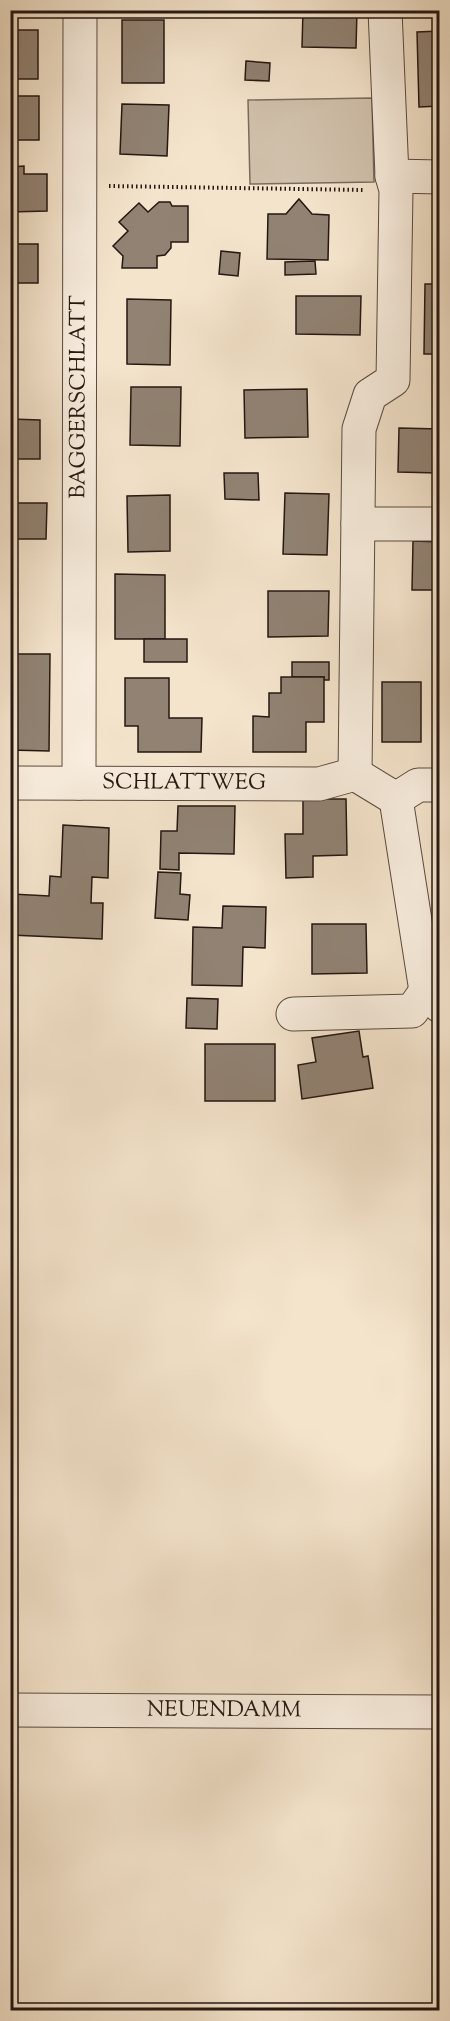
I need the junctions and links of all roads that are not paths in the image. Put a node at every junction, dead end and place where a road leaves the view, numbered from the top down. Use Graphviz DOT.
graph roads {
  1 [pos="80,10"];
  2 [pos="385,10"];
  3 [pos="440,177"];
  4 [pos="394,183"];
  5 [pos="358,524"];
  6 [pos="440,524"];
  7 [pos="355,774"];
  8 [pos="10,783"];
  9 [pos="79,783"];
  10 [pos="440,785"];
  11 [pos="396,799"];
  12 [pos="433,999"];
  13 [pos="293,1014"];
  14 [pos="10,1710"];
  15 [pos="440,1712"];
  1 -- 9 [label="street, BAGGERSCHLATT"];
  2 -- 4 [label="street"];
  3 -- 4 [label="street"];
  4 -- 5 [label="street"];
  5 -- 6 [label="street"];
  5 -- 7 [label="street"];
  7 -- 9 [label="street, SCHLATTWEG"];
  7 -- 11 [label="street"];
  8 -- 9 [label="street, SCHLATTWEG"];
  10 -- 11 [label="street"];
  11 -- 12 [label="street"];
  12 -- 13 [label="street"];
  14 -- 15 [label="street, NEUENDAMM"];
}
